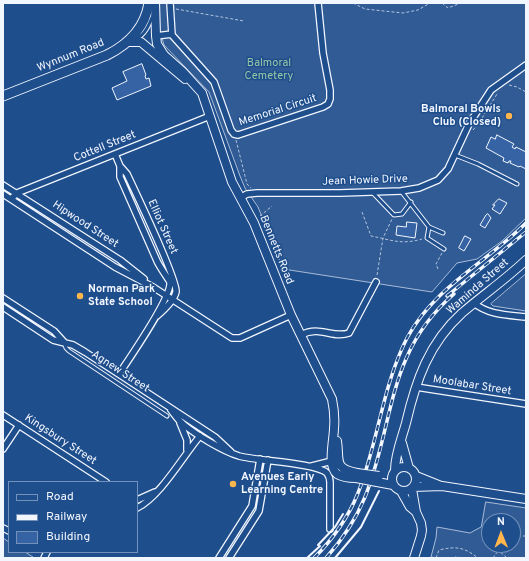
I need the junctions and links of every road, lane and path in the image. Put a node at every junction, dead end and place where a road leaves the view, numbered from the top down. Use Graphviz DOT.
graph roads {
  1 [pos="143,3"];
  2 [pos="318,3"];
  3 [pos="354,3"];
  4 [pos="430,3"];
  5 [pos="442,3"];
  6 [pos="461,3"];
  7 [pos="153,4"];
  8 [pos="170,6"];
  9 [pos="244,21"];
  10 [pos="140,27"];
  11 [pos="172,34"];
  12 [pos="156,36"];
  13 [pos="141,40"];
  14 [pos="128,42"];
  15 [pos="526,64"];
  16 [pos="191,82"];
  17 [pos="504,85"];
  18 [pos="500,89"];
  19 [pos="526,92"];
  20 [pos="3,96"];
  21 [pos="210,116"];
  22 [pos="466,131"];
  23 [pos="234,134"];
  24 [pos="115,154"];
  25 [pos="455,155"];
  26 [pos="120,166"];
  27 [pos="517,184"];
  28 [pos="3,185"];
  29 [pos="373,192"];
  30 [pos="401,192"];
  31 [pos="17,193"];
  32 [pos="257,193"];
  33 [pos="3,194"];
  34 [pos="240,198"];
  35 [pos="11,199"];
  36 [pos="410,202"];
  37 [pos="272,206"];
  38 [pos="362,212"];
  39 [pos="394,215"];
  40 [pos="260,216"];
  41 [pos="429,227"];
  42 [pos="443,233"];
  43 [pos="383,238"];
  44 [pos="427,238"];
  45 [pos="444,249"];
  46 [pos="526,260"];
  47 [pos="438,269"];
  48 [pos="376,282"];
  49 [pos="153,287"];
  50 [pos="167,296"];
  51 [pos="3,298"];
  52 [pos="172,299"];
  53 [pos="474,303"];
  54 [pos="3,308"];
  55 [pos="291,315"];
  56 [pos="526,317"];
  57 [pos="156,318"];
  58 [pos="301,334"];
  59 [pos="64,342"];
  60 [pos="119,374"];
  61 [pos="416,387"];
  62 [pos="165,404"];
  63 [pos="526,404"];
  64 [pos="3,415"];
  65 [pos="167,416"];
  66 [pos="176,417"];
  67 [pos="19,425"];
  68 [pos="334,428"];
  69 [pos="200,436"];
  70 [pos="402,442"];
  71 [pos="3,449"];
  72 [pos="186,452"];
  73 [pos="231,452"];
  74 [pos="260,459"];
  75 [pos="268,460"];
  76 [pos="332,461"];
  77 [pos="310,467"];
  78 [pos="409,468"];
  79 [pos="394,472"];
  80 [pos="356,476"];
  81 [pos="416,476"];
  82 [pos="257,478"];
  83 [pos="378,479"];
  84 [pos="265,480"];
  85 [pos="104,481"];
  86 [pos="393,485"];
  87 [pos="442,486"];
  88 [pos="413,488"];
  89 [pos="157,491"];
  90 [pos="401,491"];
  91 [pos="526,499"];
  92 [pos="138,500"];
  93 [pos="138,508"];
  94 [pos="416,512"];
  95 [pos="330,530"];
  96 [pos="219,558"];
  97 [pos="229,558"];
  98 [pos="414,558"];
  99 [pos="436,558"];
  100 [pos="448,558"];
  101 [pos="454,558"];
  102 [pos="467,558"];
  103 [pos="478,558"];
  1 -- 10 [label="main road"];
  2 -- 23 [label="street, Memorial Circuit"];
  3 -- 4 [label="path"];
  5 -- 6 [label="path"];
  7 -- 10 [label="main road, Wynnum Road"];
  7 -- 12 [label="main road, Bennetts Road"];
  7 -- 13 [label="lane"];
  8 -- 9 [label="path"];
  8 -- 11 [label="street"];
  10 -- 13 [label="main road"];
  10 -- 14 [label="main road, Wynnum Road"];
  11 -- 12 [label="street"];
  11 -- 23 [label="street, Memorial Circuit"];
  12 -- 16 [label="main road, Bennetts Road"];
  13 -- 14 [label="main road"];
  13 -- 16 [label="main road, Bennetts Road"];
  14 -- 20 [label="main road, Wynnum Road"];
  15 -- 22 [label="street, Jean Howie Drive"];
  16 -- 21 [label="main road, Bennetts Road"];
  17 -- 19 [label="path"];
  18 -- 22 [label="path"];
  21 -- 24 [label="street, Cottell Street"];
  21 -- 34 [label="main road, Bennetts Road"];
  22 -- 25 [label="street, Jean Howie Drive"];
  23 -- 32 [label="path"];
  24 -- 26 [label="street, Elliot Street"];
  24 -- 31 [label="street, Cottell Street"];
  25 -- 27 [label="lane"];
  25 -- 30 [label="street, Jean Howie Drive"];
  26 -- 50 [label="street, Elliot Street"];
  26 -- 52 [label="street, Elliot Street"];
  28 -- 31 [label="street, Hipwood Street"];
  29 -- 30 [label="street, Jean Howie Drive"];
  29 -- 32 [label="street, Jean Howie Drive"];
  29 -- 39 [label="lane"];
  30 -- 36 [label="lane"];
  31 -- 35 [label="street, Cottell Street"];
  31 -- 49 [label="street, Hipwood Street"];
  32 -- 34 [label="street, Jean Howie Drive"];
  33 -- 35 [label="street, Hipwood Street"];
  34 -- 55 [label="main road, Bennetts Road"];
  35 -- 49 [label="street, Hipwood Street"];
  36 -- 39 [label="lane"];
  36 -- 41 [label="lane"];
  37 -- 40 [label="path"];
  38 -- 43 [label="path"];
  39 -- 43 [label="path"];
  41 -- 42 [label="lane"];
  41 -- 44 [label="lane"];
  43 -- 44 [label="path"];
  43 -- 48 [label="path"];
  44 -- 45 [label="lane"];
  45 -- 47 [label="path"];
  46 -- 53 [label="main road, Waminda Street"];
  48 -- 58 [label="street"];
  49 -- 50 [label="street, Hipwood Street"];
  50 -- 52 [label="street, Hipwood Street"];
  50 -- 57 [label="street"];
  51 -- 59 [label="street, Agnew Street"];
  52 -- 55 [label="street, Hipwood Street"];
  52 -- 57 [label="street"];
  53 -- 56 [label="street"];
  53 -- 61 [label="main road, Waminda Street"];
  54 -- 59 [label="street, Agnew Street"];
  55 -- 58 [label="main road, Bennetts Road"];
  57 -- 60 [label="street"];
  58 -- 68 [label="main road, Bennetts Road"];
  59 -- 60 [label="street, Agnew Street"];
  59 -- 65 [label="lane, Agnew Street"];
  60 -- 62 [label="street, Agnew Street"];
  61 -- 63 [label="street, Moolabar Street"];
  61 -- 70 [label="main road, Waminda Street"];
  62 -- 66 [label="street, Agnew Street"];
  62 -- 73 [label="street, Agnew Street"];
  64 -- 67 [label="street, Kingsbury Street"];
  66 -- 69 [label="street, Agnew Street"];
  66 -- 72 [label="street"];
  67 -- 71 [label="street"];
  67 -- 85 [label="street, Kingsbury Street"];
  68 -- 76 [label="main road, Bennetts Road"];
  68 -- 80 [label="main road, Bennetts Road"];
  69 -- 72 [label="street"];
  69 -- 73 [label="street, Agnew Street"];
  70 -- 78 [label="main road, Waminda Street"];
  70 -- 79 [label="main road, Waminda Street"];
  72 -- 89 [label="street"];
  73 -- 74 [label="street, Agnew Street"];
  74 -- 75 [label="street, Agnew Street"];
  74 -- 82 [label="street"];
  75 -- 77 [label="street, Agnew Street"];
  75 -- 84 [label="street"];
  76 -- 77 [label="street, Agnew Street"];
  76 -- 80 [label="main road, Bennetts Road"];
  77 -- 95 [label="street, Agnew Street"];
  78 -- 79 [label="main road"];
  78 -- 81 [label="main road"];
  79 -- 83 [label="main road, Bennetts Road"];
  79 -- 86 [label="main road"];
  80 -- 83 [label="main road, Bennetts Road, bridge"];
  81 -- 87 [label="main road"];
  81 -- 88 [label="main road"];
  82 -- 84 [label="street"];
  82 -- 96 [label="street"];
  83 -- 86 [label="main road, Bennetts Road"];
  84 -- 97 [label="street"];
  86 -- 90 [label="main road"];
  87 -- 88 [label="main road"];
  87 -- 91 [label="main road"];
  88 -- 90 [label="main road"];
  88 -- 94 [label="main road"];
  89 -- 92 [label="street"];
  89 -- 93 [label="street"];
  90 -- 94 [label="main road"];
  94 -- 98 [label="main road"];
  99 -- 100 [label="path"];
  99 -- 103 [label="path"];
  101 -- 102 [label="path"];
}
